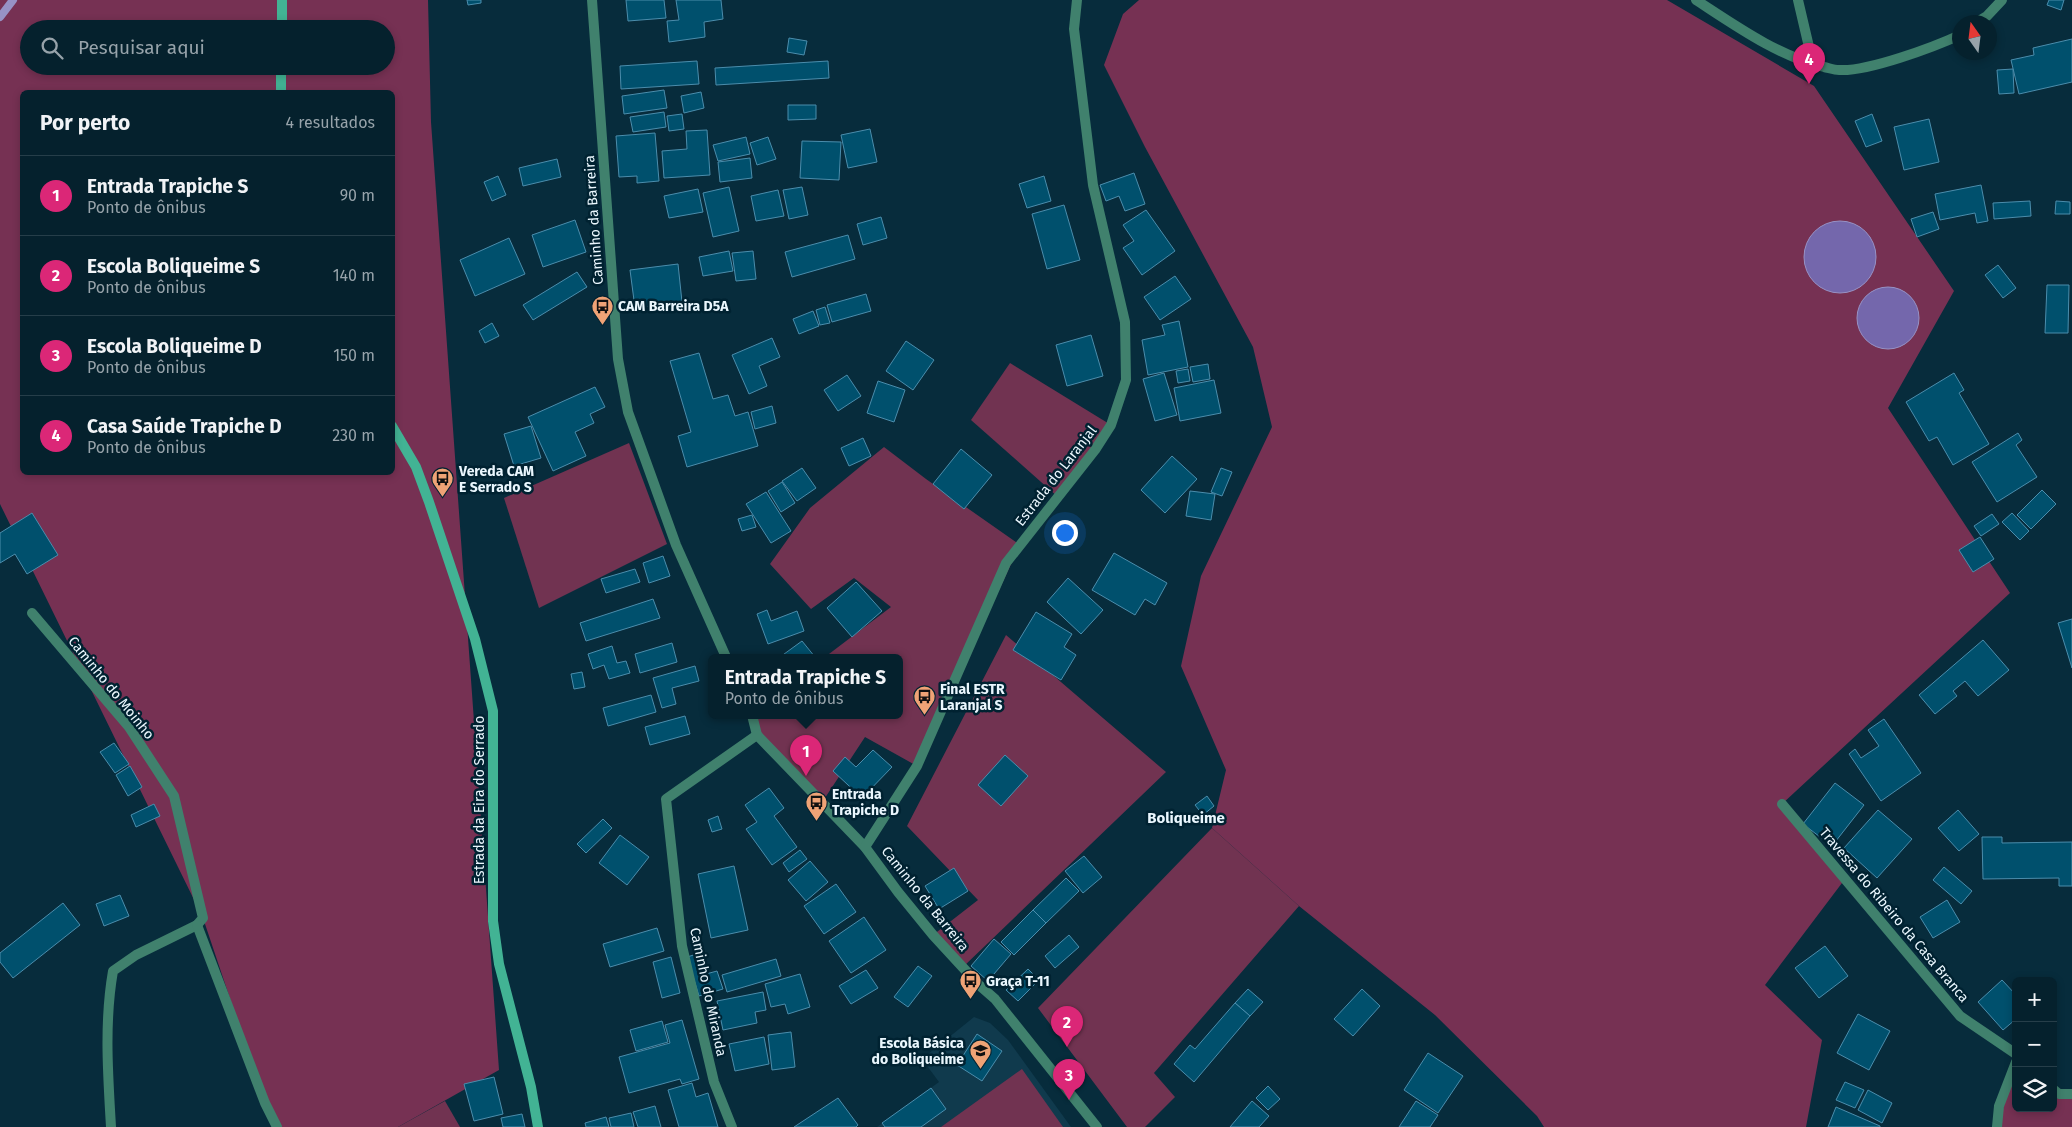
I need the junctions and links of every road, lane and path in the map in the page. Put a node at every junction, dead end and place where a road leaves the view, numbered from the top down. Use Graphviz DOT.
graph roads {
  1 [pos="282,0"];
  2 [pos="592,0"];
  3 [pos="1077,0"];
  4 [pos="1696,0"];
  5 [pos="1798,0"];
  6 [pos="2002,0"];
  7 [pos="1986,15"];
  8 [pos="282,20"];
  9 [pos="1952,39"];
  10 [pos="1813,64"];
  11 [pos="281,75"];
  12 [pos="281,90"];
  13 [pos="395,431"];
  14 [pos="32,613"];
  15 [pos="725,654"];
  16 [pos="753,719"];
  17 [pos="757,735"];
  18 [pos="1782,804"];
  19 [pos="865,847"];
  20 [pos="197,924"];
  21 [pos="2012,1051"];
  22 [pos="2014,1067"];
  23 [pos="2057,1092"];
  24 [pos="2072,1094"];
  25 [pos="111,1127"];
  26 [pos="277,1127"];
  27 [pos="538,1127"];
  28 [pos="732,1127"];
  29 [pos="1097,1127"];
  30 [pos="1998,1127"];
  1 -- 8 [label="main road"];
  2 -- 15 [label="street, Caminho da Barreira"];
  3 -- 19 [label="street, Estrada do Laranjal"];
  4 -- 10 [label="street"];
  5 -- 10 [label="street"];
  6 -- 7 [label="street"];
  9 -- 10 [label="street"];
  11 -- 12 [label="main road"];
  13 -- 27 [label="main road, Estrada da Eira do Serrado"];
  14 -- 20 [label="street, Caminho do Moinho"];
  16 -- 17 [label="street, Caminho da Barreira"];
  17 -- 19 [label="street, Caminho da Barreira"];
  17 -- 28 [label="street, Caminho do Miranda"];
  18 -- 21 [label="street, Travessa do Ribeiro da Casa Branca"];
  19 -- 29 [label="street, Caminho da Barreira"];
  20 -- 25 [label="street"];
  20 -- 26 [label="street, Caminho do Moinho"];
  22 -- 30 [label="street"];
  23 -- 24 [label="street"];
}
